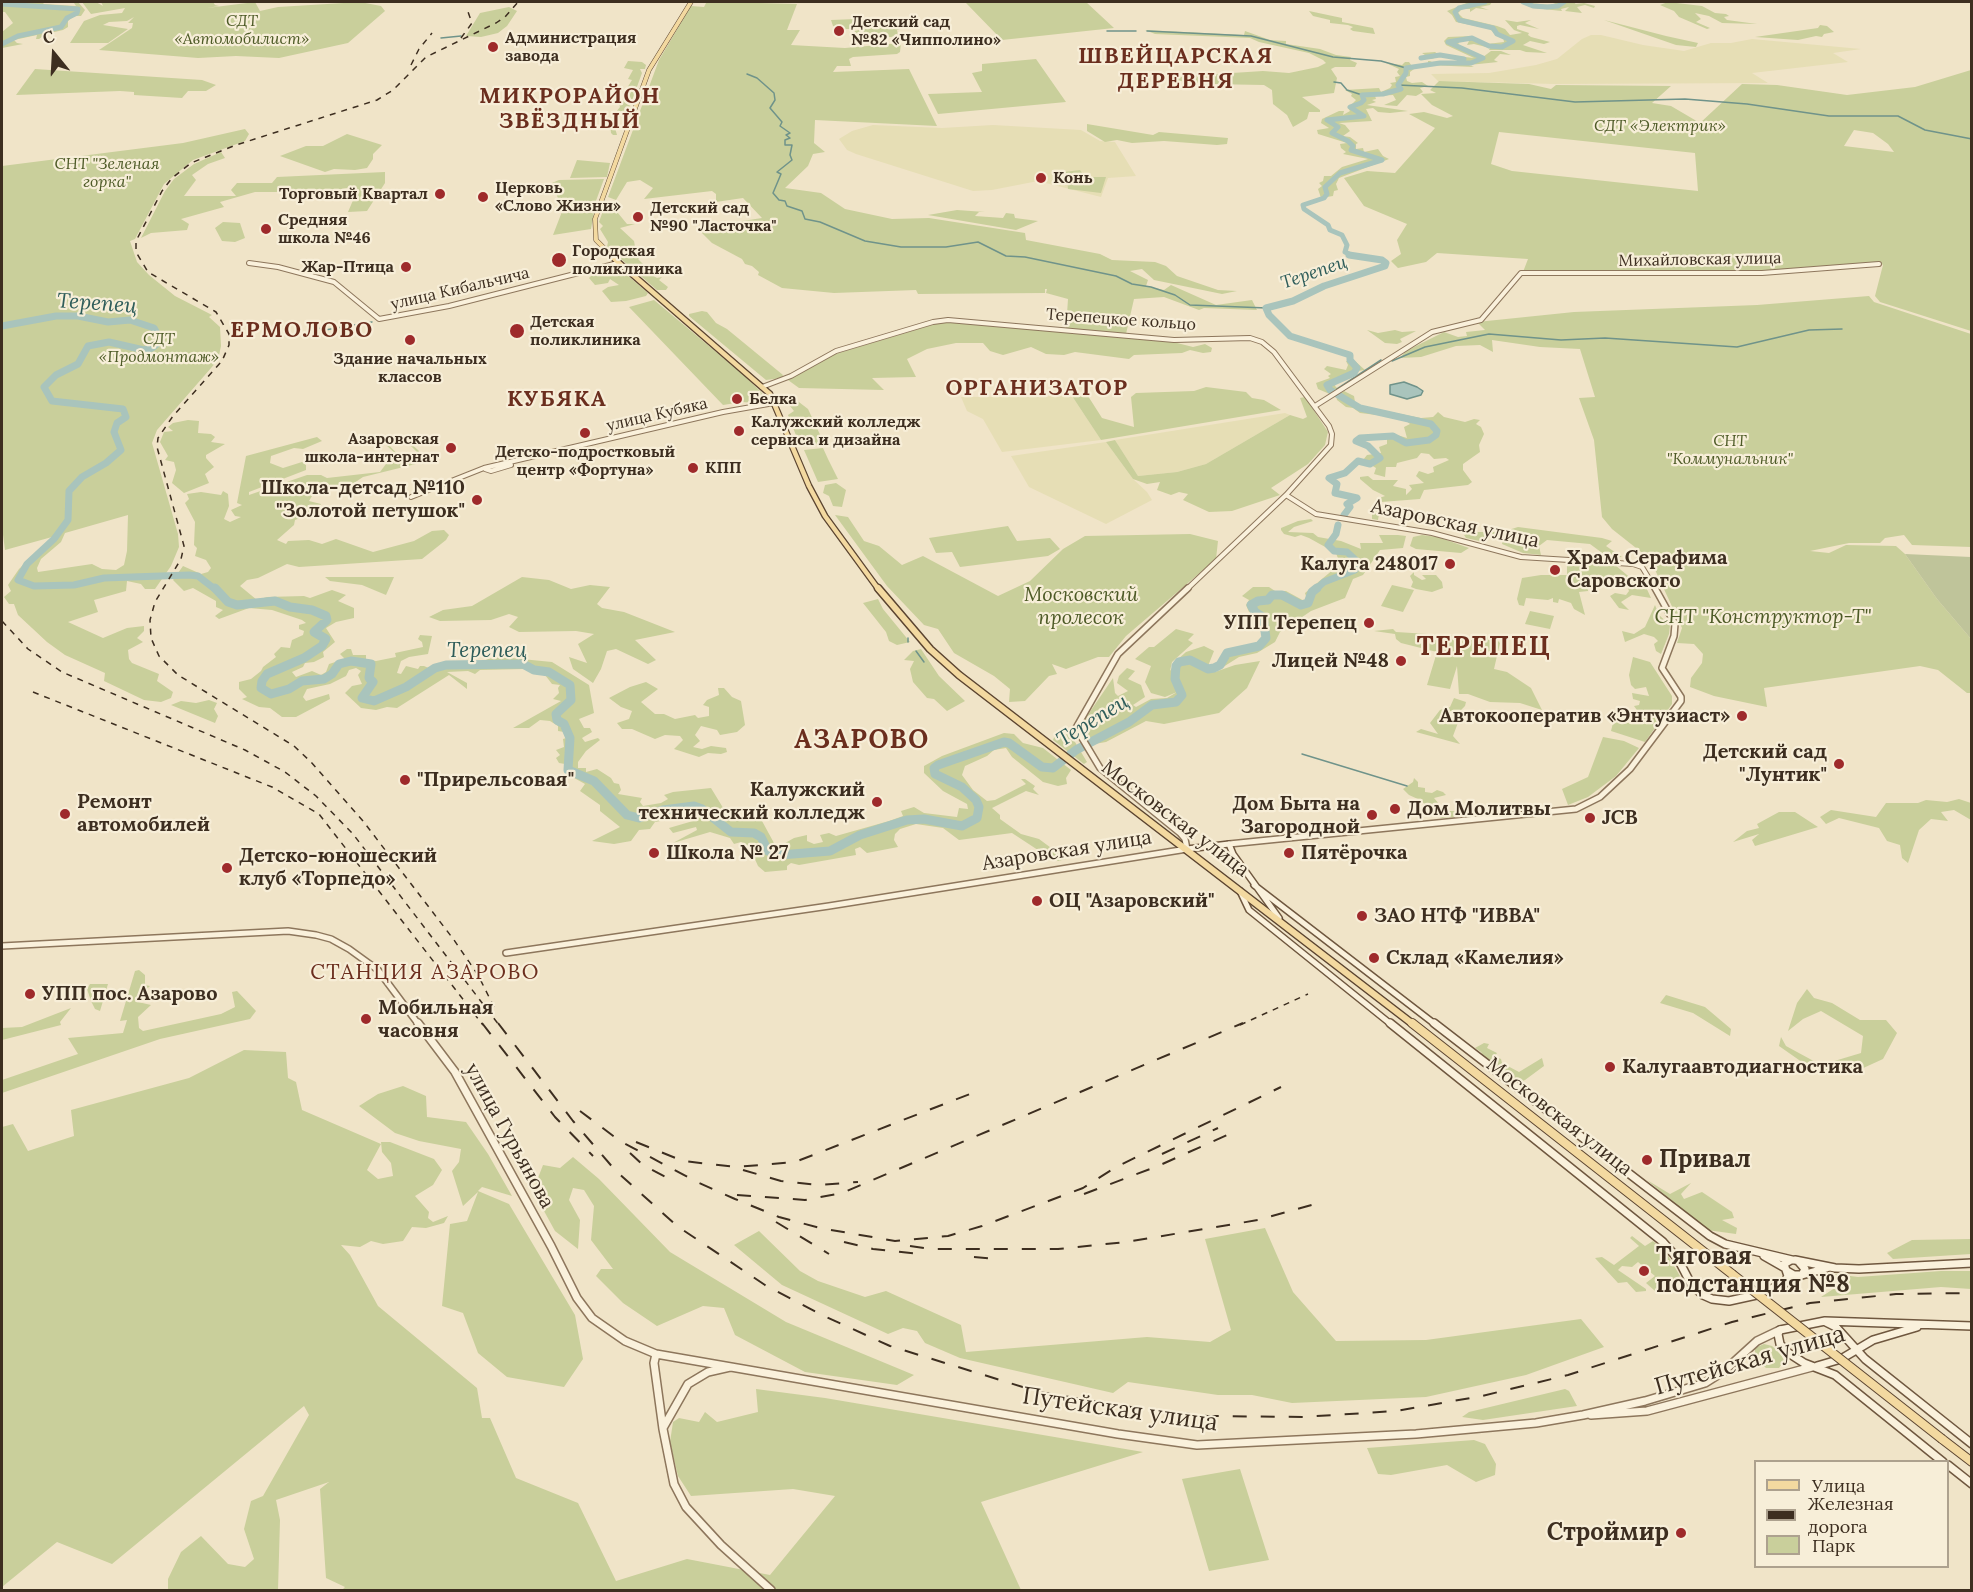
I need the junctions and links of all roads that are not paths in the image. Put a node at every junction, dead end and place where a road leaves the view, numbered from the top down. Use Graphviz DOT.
graph roads {
  1 [pos="691,2"];
  2 [pos="249,263"];
  3 [pos="618,263"];
  4 [pos="1879,264"];
  5 [pos="762,387"];
  6 [pos="774,403"];
  7 [pos="1315,406"];
  8 [pos="1286,495"];
  9 [pos="411,497"];
  10 [pos="1229,844"];
  11 [pos="1187,849"];
  12 [pos="1254,885"];
  13 [pos="1238,888"];
  14 [pos="1280,905"];
  15 [pos="1262,906"];
  16 [pos="1272,909"];
  17 [pos="1252,912"];
  18 [pos="1279,918"];
  19 [pos="2,946"];
  20 [pos="506,953"];
  21 [pos="1755,1252"];
  22 [pos="1793,1260"];
  23 [pos="1971,1263"];
  24 [pos="1835,1268"];
  25 [pos="1786,1270"];
  26 [pos="1801,1275"];
  27 [pos="1783,1285"];
  28 [pos="1825,1321"];
  29 [pos="1923,1325"];
  30 [pos="1971,1326"];
  31 [pos="1780,1330"];
  32 [pos="1857,1351"];
  33 [pos="656,1354"];
  34 [pos="734,1366"];
  35 [pos="1816,1366"];
  36 [pos="1583,1415"];
  37 [pos="663,1429"];
  38 [pos="1971,1444"];
  39 [pos="1942,1460"];
  40 [pos="1971,1462"];
  41 [pos="1949,1467"];
  42 [pos="1971,1484"];
  43 [pos="771,1590"];
  1 -- 3 [label="main road, Московская улица"];
  2 -- 3 [label="street, улица Кибальчича"];
  3 -- 5 [label="main road, Московская улица"];
  4 -- 7 [label="street, Михайловская улица"];
  5 -- 6 [label="main road, Московская улица"];
  5 -- 7 [label="street, Терепецкое кольцо"];
  6 -- 9 [label="street, улица Кубяка"];
  6 -- 11 [label="main road, Московская улица"];
  7 -- 8 [label="street, Терепецкое кольцо"];
  8 -- 10 [label="street, Азаровская улица"];
  8 -- 11 [label="street, Терепецкое кольцо"];
  10 -- 11 [label="street, Азаровская улица"];
  10 -- 12 [label="street"];
  11 -- 13 [label="main road, Московская улица"];
  11 -- 20 [label="street, Азаровская улица"];
  12 -- 14 [label="street"];
  12 -- 16 [label="street"];
  13 -- 15 [label="main road, Московская улица"];
  13 -- 17 [label="street"];
  14 -- 16 [label="street"];
  14 -- 21 [label="street"];
  15 -- 17 [label="street"];
  15 -- 18 [label="main road, Московская улица"];
  16 -- 18 [label="street"];
  17 -- 27 [label="street"];
  18 -- 40 [label="main road, Московская улица, bridge"];
  19 -- 33 [label="street, улица Гурьянова"];
  21 -- 22 [label="street"];
  21 -- 25 [label="street"];
  22 -- 24 [label="street"];
  22 -- 25 [label="street"];
  22 -- 26 [label="street"];
  23 -- 24 [label="street"];
  24 -- 26 [label="street"];
  25 -- 26 [label="street"];
  25 -- 27 [label="street"];
  26 -- 27 [label="street"];
  28 -- 29 [label="street, Путейская улица"];
  28 -- 31 [label="street, Путейская улица"];
  28 -- 32 [label="street"];
  29 -- 30 [label="street, Путейская улица"];
  29 -- 32 [label="street, Путейская улица"];
  31 -- 35 [label="street"];
  31 -- 36 [label="street, Путейская улица"];
  32 -- 35 [label="street, Путейская улица"];
  32 -- 38 [label="street"];
  33 -- 34 [label="street, Путейская улица"];
  33 -- 37 [label="street"];
  34 -- 36 [label="street, Путейская улица"];
  34 -- 37 [label="street"];
  35 -- 36 [label="street, Путейская улица"];
  35 -- 39 [label="street"];
  37 -- 43 [label="street"];
  41 -- 42 [label="street"];
}
